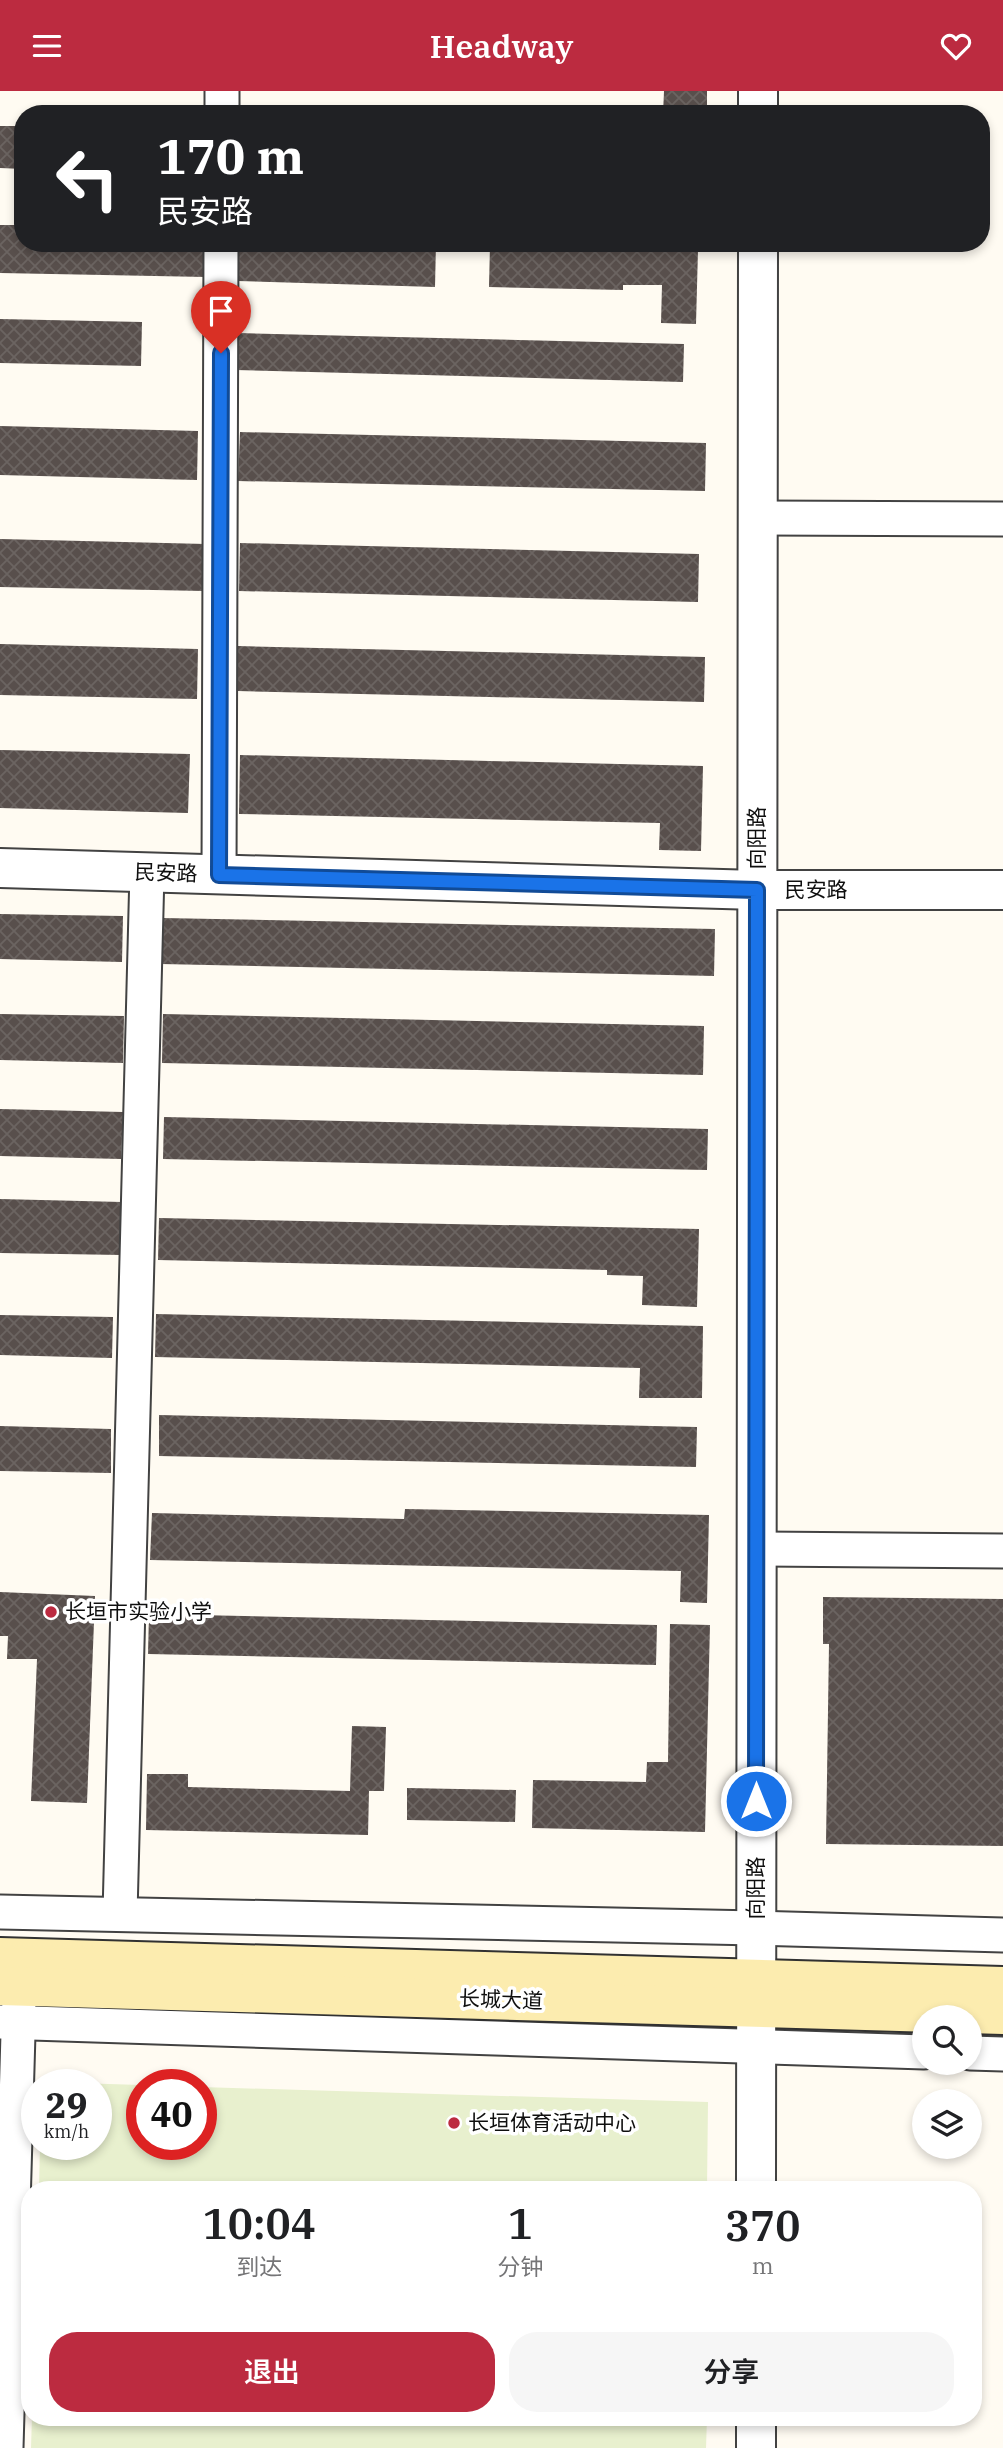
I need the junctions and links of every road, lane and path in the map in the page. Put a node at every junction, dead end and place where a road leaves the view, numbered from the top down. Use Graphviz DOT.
graph roads {
  1 [pos="221,252"];
  2 [pos="758,252"];
  3 [pos="757,518"];
  4 [pos="1003,519"];
  5 [pos="0,868"];
  6 [pos="147,872"];
  7 [pos="219,875"];
  8 [pos="757,890"];
  9 [pos="1003,890"];
  10 [pos="756,1549"];
  11 [pos="1003,1551"];
  12 [pos="0,1912"];
  13 [pos="120,1914"];
  14 [pos="755,1928"];
  15 [pos="1003,1935"];
  16 [pos="1003,1986"];
  17 [pos="756,1993"];
  18 [pos="7,1995"];
  19 [pos="1003,2015"];
  20 [pos="756,2046"];
  21 [pos="912,2052"];
  22 [pos="982,2053"];
  23 [pos="1003,2054"];
  24 [pos="756,2181"];
  25 [pos="755,2426"];
  26 [pos="6,2448"];
  27 [pos="755,2448"];
  1 -- 7 [label="street"];
  2 -- 3 [label="street, 向阳路"];
  3 -- 4 [label="street"];
  3 -- 8 [label="street, 向阳路"];
  5 -- 6 [label="street, 民安路"];
  6 -- 7 [label="street, 民安路"];
  6 -- 13 [label="street"];
  7 -- 8 [label="street, 民安路"];
  8 -- 9 [label="street, 民安路"];
  8 -- 10 [label="street, 向阳路"];
  10 -- 11 [label="street"];
  10 -- 14 [label="street, 向阳路"];
  12 -- 13 [label="street"];
  13 -- 14 [label="street"];
  14 -- 15 [label="street"];
  14 -- 17 [label="street, 向阳路"];
  16 -- 17 [label="main road, 长城大道"];
  17 -- 18 [label="main road, 长城大道"];
  17 -- 19 [label="main road, 长城大道"];
  17 -- 20 [label="street, 向阳路"];
  18 -- 20 [label="street"];
  18 -- 26 [label="street"];
  20 -- 21 [label="street"];
  20 -- 24 [label="street, 向阳路"];
  22 -- 23 [label="street"];
  25 -- 27 [label="street"];
}
